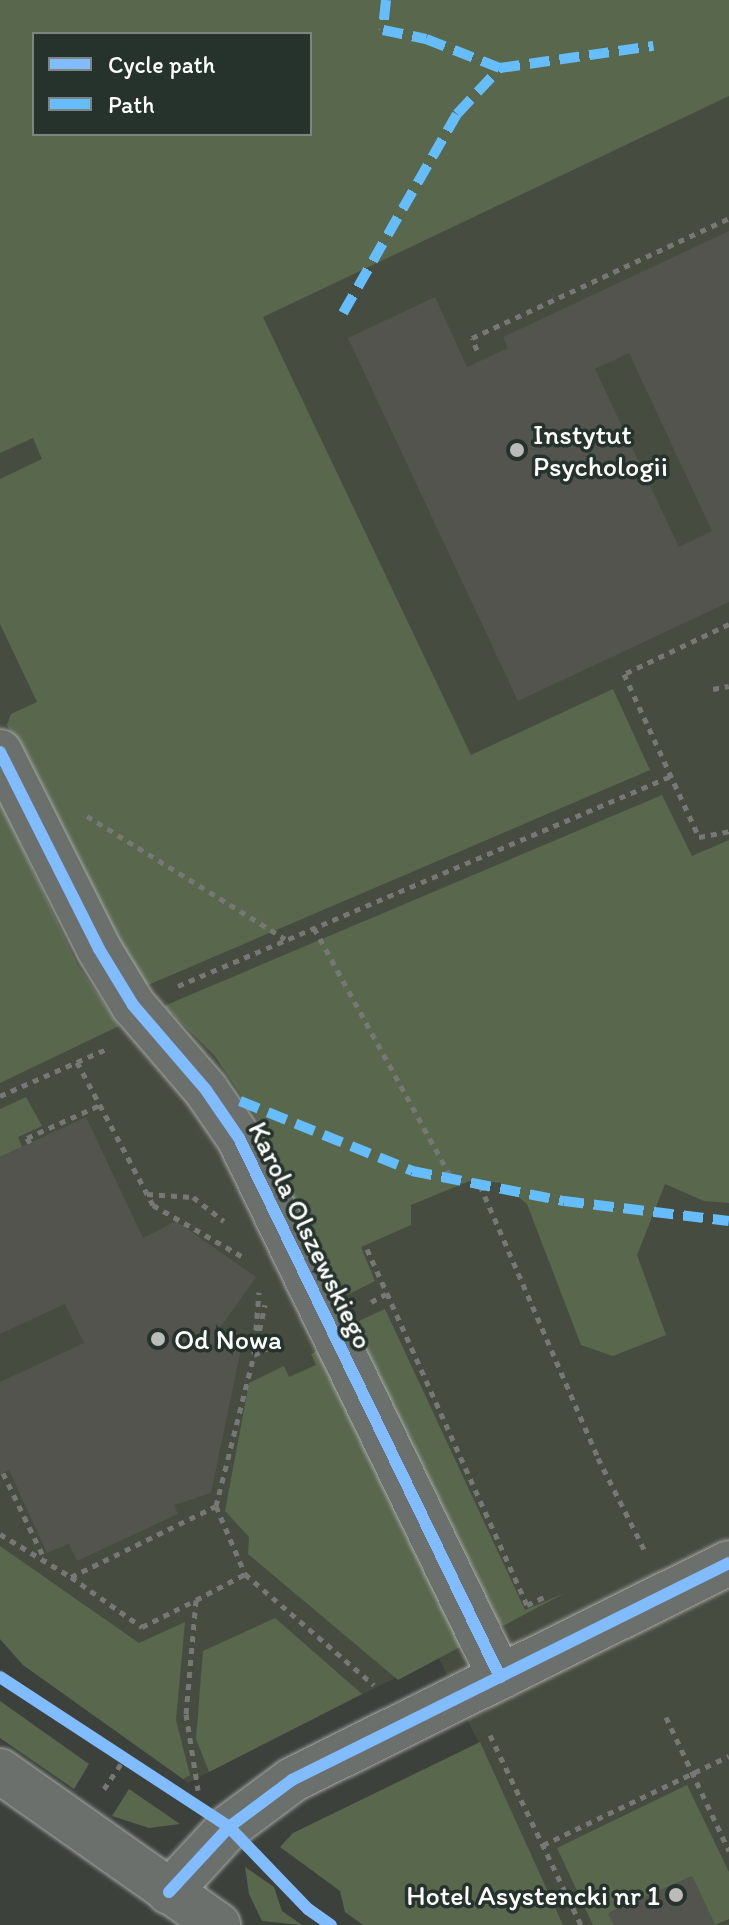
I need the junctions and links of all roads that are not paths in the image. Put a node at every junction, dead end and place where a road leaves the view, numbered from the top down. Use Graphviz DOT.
graph roads {
  1 [pos="0,752"];
  2 [pos="729,1563"];
  3 [pos="500,1677"];
  4 [pos="0,1771"];
  5 [pos="169,1892"];
  6 [pos="218,1925"];
  1 -- 3 [label="street, Karola Olszewskiego"];
  2 -- 3 [label="street"];
  3 -- 5 [label="street"];
  4 -- 5 [label="street"];
  5 -- 6 [label="street"];
}
